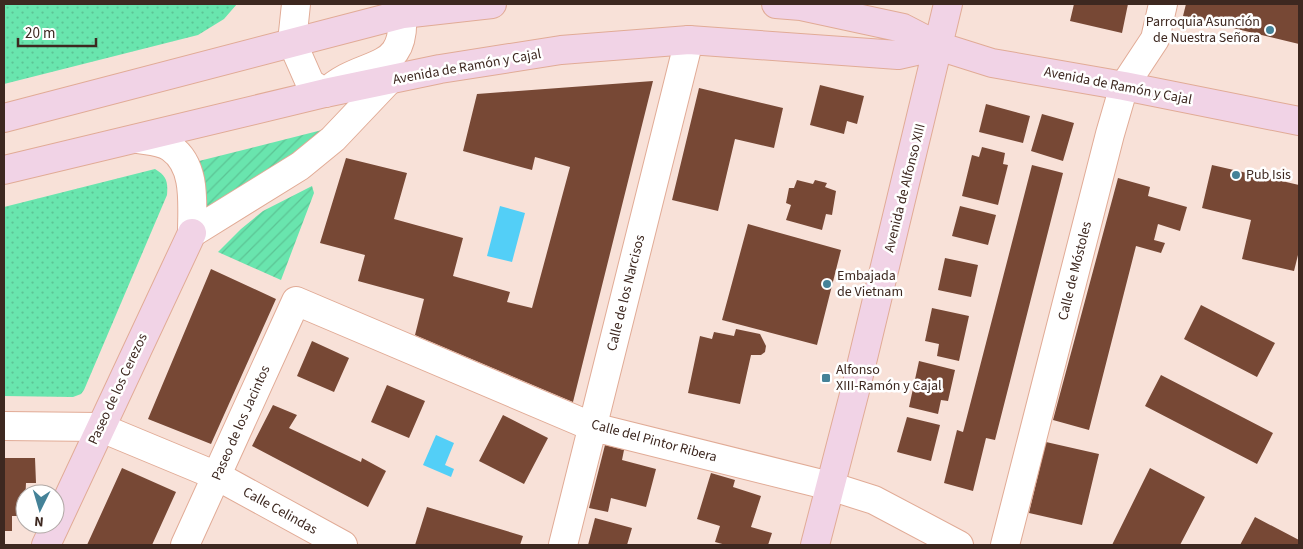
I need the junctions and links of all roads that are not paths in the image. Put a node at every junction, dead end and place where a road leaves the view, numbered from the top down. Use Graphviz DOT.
graph roads {
  1 [pos="296,4"];
  2 [pos="492,4"];
  3 [pos="776,4"];
  4 [pos="948,4"];
  5 [pos="1163,4"];
  6 [pos="402,9"];
  7 [pos="689,40"];
  8 [pos="292,42"];
  9 [pos="938,46"];
  10 [pos="389,80"];
  11 [pos="1124,86"];
  12 [pos="325,93"];
  13 [pos="4,118"];
  14 [pos="1299,121"];
  15 [pos="137,139"];
  16 [pos="4,170"];
  17 [pos="192,232"];
  18 [pos="296,301"];
  19 [pos="4,426"];
  20 [pos="99,427"];
  21 [pos="593,427"];
  22 [pos="217,476"];
  23 [pos="830,486"];
  24 [pos="46,545"];
  25 [pos="185,545"];
  26 [pos="342,545"];
  27 [pos="563,545"];
  28 [pos="815,545"];
  29 [pos="959,545"];
  30 [pos="1004,545"];
  1 -- 8 [label="street"];
  2 -- 6 [label="main road"];
  3 -- 9 [label="main road, Avenida de Ramón y Cajal"];
  4 -- 9 [label="main road, Avenida de Alfonso XIII"];
  5 -- 11 [label="street, Calle de Móstoles"];
  6 -- 8 [label="main road"];
  6 -- 12 [label="street"];
  7 -- 9 [label="main road, Avenida de Ramón y Cajal"];
  7 -- 10 [label="main road, Avenida de Ramón y Cajal"];
  7 -- 21 [label="street, Calle de los Narcisos"];
  8 -- 12 [label="street"];
  8 -- 13 [label="main road"];
  9 -- 11 [label="main road, Avenida de Ramón y Cajal"];
  9 -- 23 [label="main road, Avenida de Alfonso XIII"];
  10 -- 12 [label="main road, Avenida de Ramón y Cajal"];
  10 -- 17 [label="street"];
  11 -- 14 [label="main road, Avenida de Ramón y Cajal"];
  11 -- 30 [label="street, Calle de Móstoles"];
  12 -- 15 [label="main road, Avenida de Ramón y Cajal"];
  15 -- 16 [label="main road, Avenida de Ramón y Cajal"];
  15 -- 17 [label="street, Paseo de los Cerezos"];
  17 -- 20 [label="main road, Paseo de los Cerezos"];
  18 -- 21 [label="street, Calle del Pintor Ribera"];
  18 -- 22 [label="street, Paseo de los Jacintos"];
  19 -- 20 [label="street"];
  20 -- 22 [label="street, Calle Celindas"];
  20 -- 24 [label="main road, Paseo de los Cerezos"];
  21 -- 23 [label="street, Calle del Pintor Ribera"];
  21 -- 27 [label="street, Calle de los Narcisos"];
  22 -- 25 [label="street, Paseo de los Jacintos"];
  22 -- 26 [label="street, Calle Celindas"];
  23 -- 28 [label="main road, Avenida de Alfonso XIII"];
  23 -- 29 [label="street, Calle del Pintor Ribera"];
}
